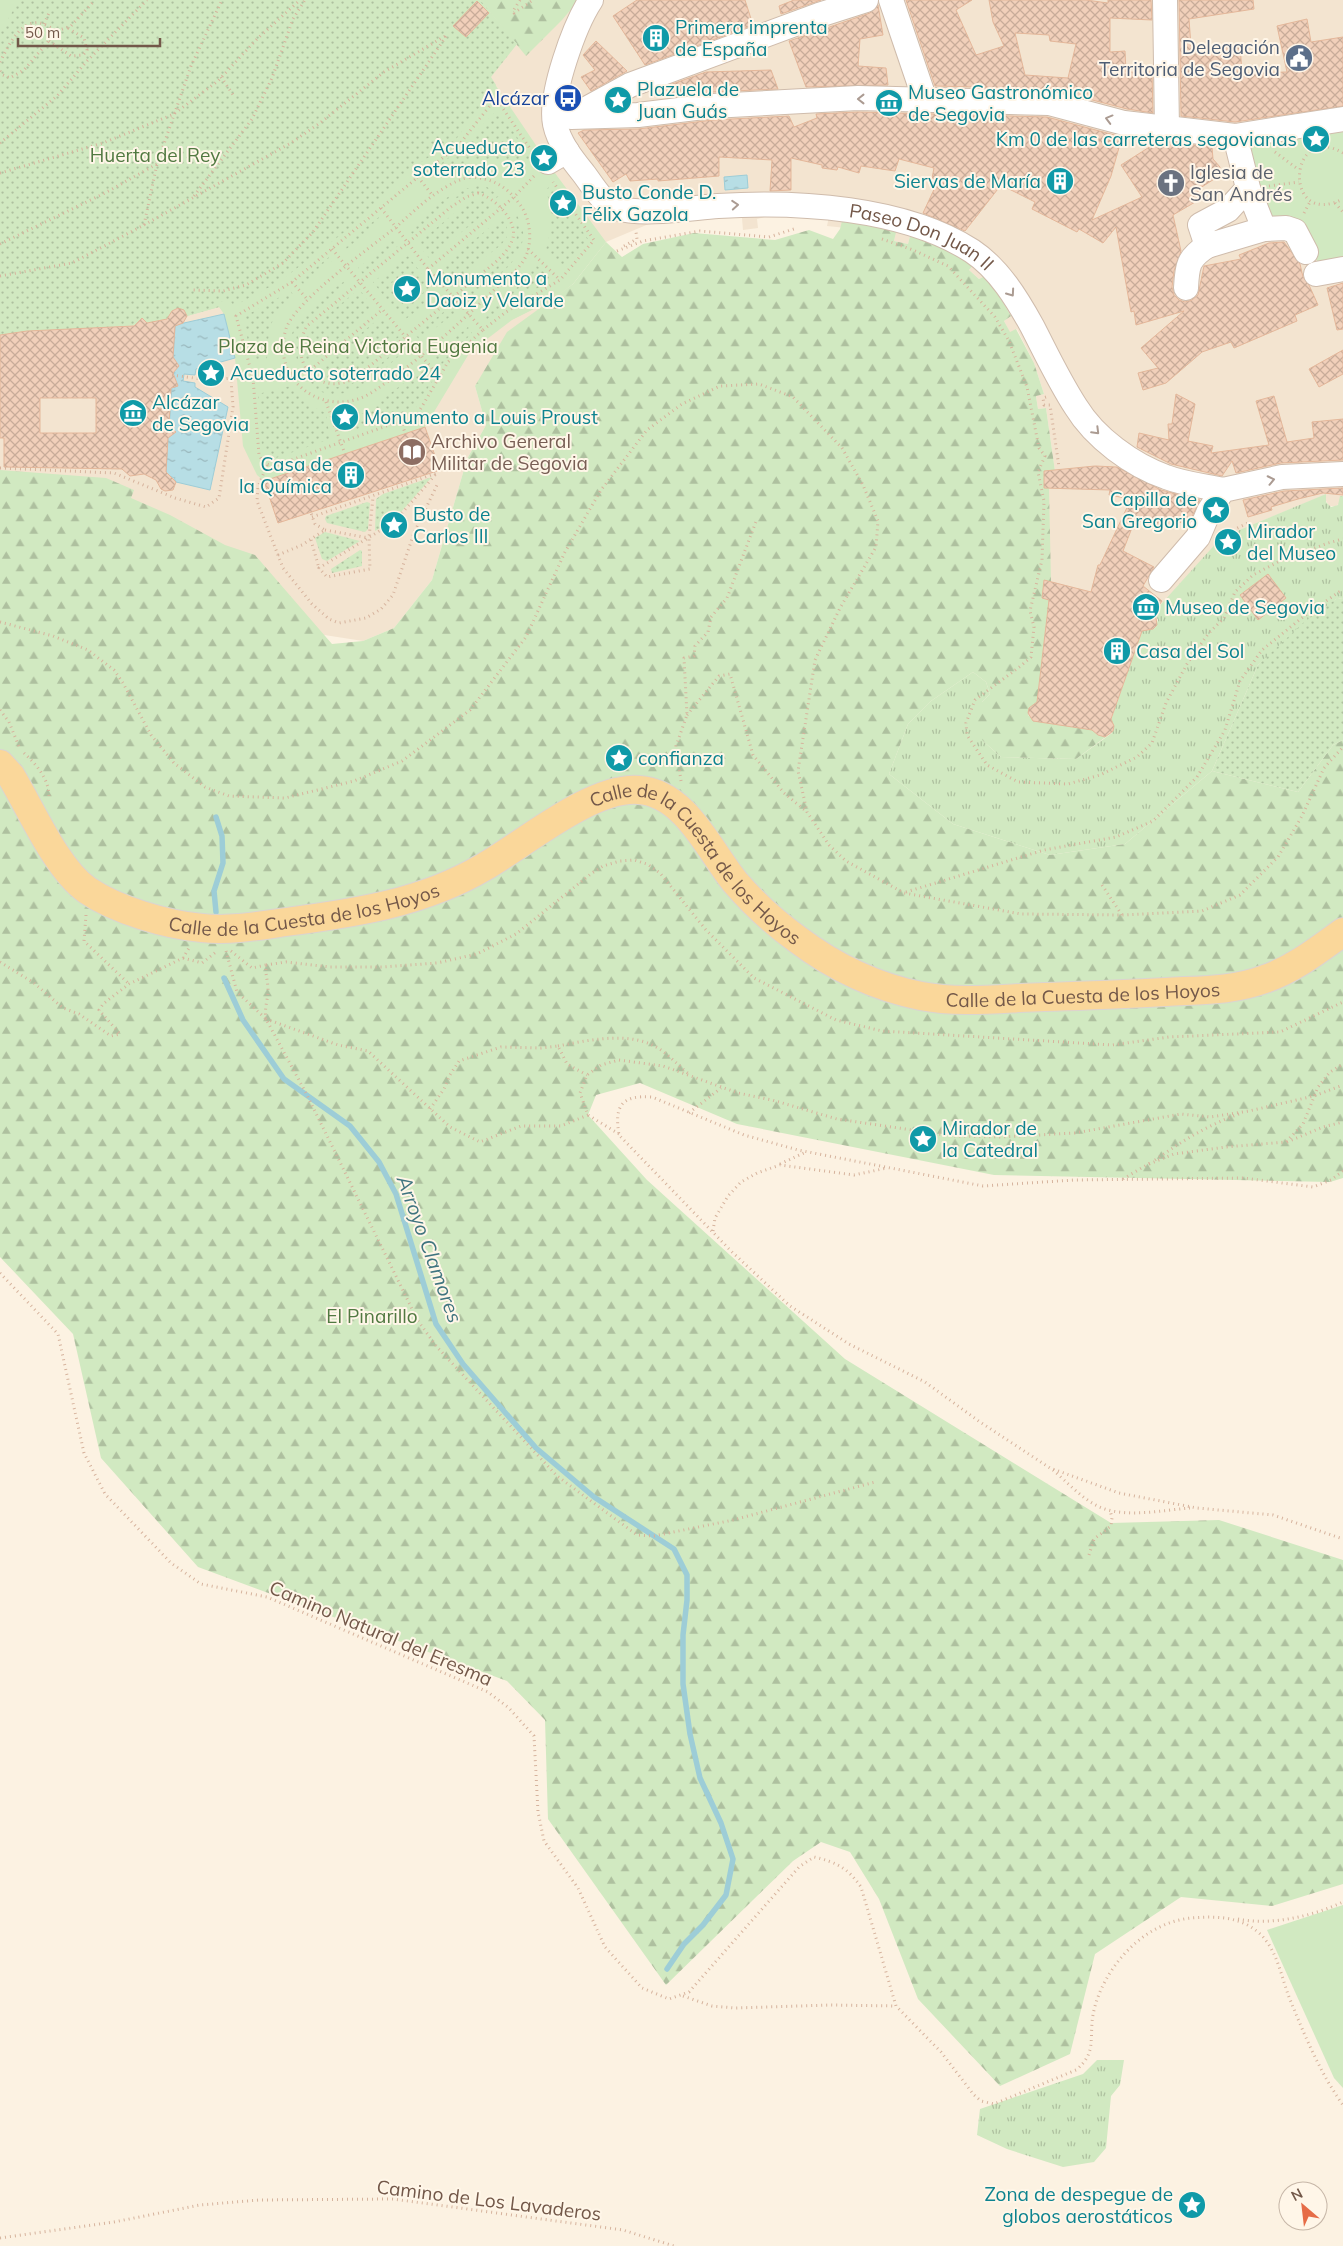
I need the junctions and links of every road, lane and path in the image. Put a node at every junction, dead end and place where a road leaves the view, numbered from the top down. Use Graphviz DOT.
graph roads {
  1 [pos="95,0"];
  2 [pos="148,0"];
  3 [pos="222,0"];
  4 [pos="300,0"];
  5 [pos="304,0"];
  6 [pos="520,0"];
  7 [pos="533,0"];
  8 [pos="591,0"];
  9 [pos="866,0"];
  10 [pos="891,0"];
  11 [pos="1165,0"];
  12 [pos="49,13"];
  13 [pos="44,24"];
  14 [pos="66,27"];
  15 [pos="57,31"];
  16 [pos="49,41"];
  17 [pos="87,50"];
  18 [pos="93,54"];
  19 [pos="0,62"];
  20 [pos="0,71"];
  21 [pos="221,77"];
  22 [pos="234,96"];
  23 [pos="925,100"];
  24 [pos="174,114"];
  25 [pos="1343,119"];
  26 [pos="563,121"];
  27 [pos="1168,128"];
  28 [pos="1235,136"];
  29 [pos="0,143"];
  30 [pos="1272,149"];
  31 [pos="1343,153"];
  32 [pos="552,160"];
  33 [pos="157,164"];
  34 [pos="1299,170"];
  35 [pos="0,173"];
  36 [pos="418,177"];
  37 [pos="1299,182"];
  38 [pos="1248,188"];
  39 [pos="432,196"];
  40 [pos="514,197"];
  41 [pos="192,199"];
  42 [pos="1343,199"];
  43 [pos="1335,203"];
  44 [pos="381,208"];
  45 [pos="501,209"];
  46 [pos="1343,212"];
  47 [pos="144,225"];
  48 [pos="396,227"];
  49 [pos="804,227"];
  50 [pos="1264,229"];
  51 [pos="875,236"];
  52 [pos="637,239"];
  53 [pos="0,244"];
  54 [pos="408,244"];
  55 [pos="1207,246"];
  56 [pos="332,249"];
  57 [pos="528,249"];
  58 [pos="1306,252"];
  59 [pos="347,266"];
  60 [pos="428,269"];
  61 [pos="1343,270"];
  62 [pos="1316,274"];
  63 [pos="0,276"];
  64 [pos="560,280"];
  65 [pos="292,282"];
  66 [pos="361,282"];
  67 [pos="1186,288"];
  68 [pos="193,290"];
  69 [pos="453,298"];
  70 [pos="308,300"];
  71 [pos="383,309"];
  72 [pos="469,314"];
  73 [pos="484,330"];
  74 [pos="406,336"];
  75 [pos="421,355"];
  76 [pos="308,372"];
  77 [pos="290,374"];
  78 [pos="172,375"];
  79 [pos="253,378"];
  80 [pos="440,378"];
  81 [pos="231,379"];
  82 [pos="326,401"];
  83 [pos="401,420"];
  84 [pos="405,433"];
  85 [pos="341,441"];
  86 [pos="345,454"];
  87 [pos="292,460"];
  88 [pos="267,465"];
  89 [pos="0,468"];
  90 [pos="295,470"];
  91 [pos="1343,474"];
  92 [pos="437,485"];
  93 [pos="1223,490"];
  94 [pos="373,497"];
  95 [pos="311,513"];
  96 [pos="312,517"];
  97 [pos="756,519"];
  98 [pos="325,530"];
  99 [pos="1223,531"];
  100 [pos="369,538"];
  101 [pos="1226,538"];
  102 [pos="311,540"];
  103 [pos="1343,540"];
  104 [pos="278,555"];
  105 [pos="319,568"];
  106 [pos="1161,580"];
  107 [pos="1343,591"];
  108 [pos="0,622"];
  109 [pos="687,716"];
  110 [pos="1343,747"];
  111 [pos="0,764"];
  112 [pos="682,788"];
  113 [pos="807,812"];
  114 [pos="1102,884"];
  115 [pos="88,890"];
  116 [pos="904,893"];
  117 [pos="1122,915"];
  118 [pos="201,928"];
  119 [pos="1343,932"];
  120 [pos="217,952"];
  121 [pos="183,958"];
  122 [pos="0,962"];
  123 [pos="266,965"];
  124 [pos="130,984"];
  125 [pos="1343,1002"];
  126 [pos="266,1019"];
  127 [pos="558,1046"];
  128 [pos="1343,1064"];
  129 [pos="587,1075"];
  130 [pos="692,1077"];
  131 [pos="1343,1086"];
  132 [pos="721,1088"];
  133 [pos="1314,1096"];
  134 [pos="430,1109"];
  135 [pos="1249,1111"];
  136 [pos="689,1113"];
  137 [pos="588,1115"];
  138 [pos="1343,1122"];
  139 [pos="619,1134"];
  140 [pos="1286,1142"];
  141 [pos="807,1151"];
  142 [pos="1149,1164"];
  143 [pos="780,1165"];
  144 [pos="888,1168"];
  145 [pos="1343,1171"];
  146 [pos="1122,1180"];
  147 [pos="713,1232"];
  148 [pos="0,1273"];
  149 [pos="1050,1468"];
  150 [pos="875,1482"];
  151 [pos="1197,1508"];
  152 [pos="1110,1510"];
  153 [pos="1343,1539"];
  154 [pos="1089,1555"];
  155 [pos="1343,1902"];
  156 [pos="1235,1919"];
  157 [pos="683,1996"];
  158 [pos="896,2006"];
  159 [pos="1343,2105"];
  160 [pos="0,2238"];
  161 [pos="674,2246"];
  1 -- 14 [label="path"];
  2 -- 18 [label="path"];
  3 -- 24 [label="path"];
  4 -- 21 [label="path"];
  5 -- 41 [label="path"];
  6 -- 7 [label="path"];
  8 -- 26 [label="street"];
  9 -- 26 [label="street"];
  10 -- 23 [label="street"];
  11 -- 27 [label="street"];
  12 -- 13 [label="path"];
  13 -- 15 [label="path"];
  13 -- 19 [label="path"];
  14 -- 15 [label="path"];
  14 -- 17 [label="path"];
  15 -- 16 [label="path"];
  16 -- 17 [label="path"];
  16 -- 20 [label="path"];
  17 -- 18 [label="path"];
  18 -- 29 [label="path"];
  21 -- 22 [label="path"];
  21 -- 24 [label="path"];
  23 -- 26 [label="street, one-way"];
  27 -- 23 [label="street, one-way"];
  24 -- 33 [label="path"];
  24 -- 35 [label="path"];
  25 -- 28 [label="street"];
  26 -- 32 [label="street, Paseo Don Juan II"];
  27 -- 28 [label="street"];
  28 -- 38 [label="street"];
  30 -- 34 [label="path"];
  31 -- 34 [label="path"];
  32 -- 36 [label="path"];
  32 -- 40 [label="path"];
  32 -- 64 [label="path"];
  32 -- 93 [label="street, Paseo Don Juan II, one-way"];
  33 -- 47 [label="path"];
  33 -- 53 [label="path"];
  34 -- 37 [label="path"];
  36 -- 39 [label="path"];
  36 -- 44 [label="path"];
  37 -- 38 [label="path"];
  37 -- 43 [label="path"];
  38 -- 50 [label="street"];
  38 -- 55 [label="street"];
  39 -- 40 [label="path"];
  39 -- 48 [label="path"];
  40 -- 45 [label="path"];
  40 -- 57 [label="path"];
  41 -- 47 [label="path"];
  41 -- 68 [label="path"];
  42 -- 43 [label="path"];
  43 -- 46 [label="path"];
  44 -- 48 [label="path"];
  44 -- 56 [label="path"];
  45 -- 54 [label="path"];
  45 -- 60 [label="path"];
  45 -- 69 [label="path"];
  47 -- 63 [label="path"];
  48 -- 54 [label="path"];
  48 -- 59 [label="path"];
  49 -- 52 [label="path"];
  50 -- 55 [label="street"];
  50 -- 58 [label="street"];
  51 -- 103 [label="path"];
  54 -- 60 [label="path"];
  54 -- 66 [label="path"];
  55 -- 67 [label="street"];
  56 -- 59 [label="path"];
  56 -- 65 [label="path"];
  57 -- 64 [label="path"];
  57 -- 72 [label="path"];
  59 -- 66 [label="path"];
  59 -- 70 [label="path"];
  60 -- 69 [label="path"];
  61 -- 62 [label="street"];
  64 -- 73 [label="path"];
  65 -- 70 [label="path"];
  65 -- 79 [label="path"];
  66 -- 71 [label="path"];
  66 -- 76 [label="path"];
  69 -- 72 [label="path"];
  69 -- 74 [label="path"];
  70 -- 77 [label="path"];
  71 -- 74 [label="path"];
  71 -- 76 [label="path"];
  72 -- 73 [label="path"];
  72 -- 75 [label="path"];
  73 -- 80 [label="path"];
  74 -- 75 [label="path"];
  74 -- 76 [label="path"];
  75 -- 80 [label="path"];
  75 -- 82 [label="path"];
  76 -- 77 [label="path"];
  77 -- 79 [label="path"];
  77 -- 82 [label="path"];
  78 -- 81 [label="path"];
  79 -- 81 [label="path"];
  79 -- 88 [label="path"];
  80 -- 83 [label="path"];
  81 -- 89 [label="path"];
  82 -- 85 [label="path"];
  83 -- 84 [label="path"];
  83 -- 85 [label="path"];
  85 -- 86 [label="path"];
  85 -- 87 [label="path"];
  87 -- 88 [label="path"];
  87 -- 90 [label="path"];
  88 -- 104 [label="path"];
  93 -- 91 [label="street, one-way"];
  92 -- 104 [label="path"];
  93 -- 106 [label="street"];
  94 -- 96 [label="path"];
  94 -- 100 [label="path"];
  94 -- 100 [label="path"];
  95 -- 96 [label="path"];
  96 -- 98 [label="path"];
  97 -- 109 [label="path"];
  98 -- 100 [label="path"];
  98 -- 102 [label="path"];
  99 -- 101 [label="path"];
  100 -- 105 [label="path"];
  100 -- 105 [label="path"];
  102 -- 104 [label="path"];
  102 -- 105 [label="path"];
  107 -- 116 [label="path"];
  108 -- 113 [label="path"];
  109 -- 112 [label="path"];
  109 -- 113 [label="path"];
  110 -- 117 [label="path"];
  111 -- 115 [label="main road, Calle de la Cuesta de los Hoyos"];
  113 -- 116 [label="path"];
  114 -- 117 [label="path"];
  115 -- 118 [label="main road, Calle de la Cuesta de los Hoyos"];
  115 -- 124 [label="path"];
  116 -- 117 [label="path"];
  118 -- 119 [label="main road, Calle de la Cuesta de los Hoyos"];
  118 -- 121 [label="path"];
  120 -- 121 [label="path"];
  121 -- 124 [label="path"];
  122 -- 124 [label="path"];
  123 -- 125 [label="path"];
  123 -- 126 [label="path"];
  123 -- 126 [label="path"];
  126 -- 134 [label="path"];
  126 -- 150 [label="path"];
  127 -- 129 [label="path"];
  127 -- 130 [label="path"];
  127 -- 134 [label="path"];
  128 -- 133 [label="path"];
  129 -- 130 [label="path"];
  129 -- 137 [label="path"];
  130 -- 132 [label="path"];
  131 -- 133 [label="path"];
  132 -- 135 [label="path"];
  132 -- 136 [label="path"];
  133 -- 135 [label="path"];
  133 -- 140 [label="path"];
  134 -- 137 [label="path"];
  135 -- 142 [label="path"];
  136 -- 139 [label="path"];
  136 -- 141 [label="path"];
  137 -- 139 [label="path"];
  138 -- 140 [label="path"];
  139 -- 147 [label="path"];
  140 -- 142 [label="path"];
  141 -- 143 [label="path"];
  141 -- 144 [label="path"];
  142 -- 146 [label="path"];
  143 -- 144 [label="path"];
  143 -- 147 [label="path"];
  144 -- 146 [label="path"];
  145 -- 146 [label="path"];
  147 -- 149 [label="path"];
  148 -- 157 [label="path, Camino Natural del Eresma"];
  149 -- 151 [label="path"];
  149 -- 152 [label="path"];
  151 -- 152 [label="path"];
  151 -- 153 [label="path"];
  152 -- 154 [label="path"];
  155 -- 156 [label="path"];
  156 -- 158 [label="path"];
  156 -- 159 [label="path"];
  157 -- 158 [label="path, Camino Natural del Eresma"];
  157 -- 158 [label="path"];
  160 -- 161 [label="path, Camino de Los Lavaderos"];
}
